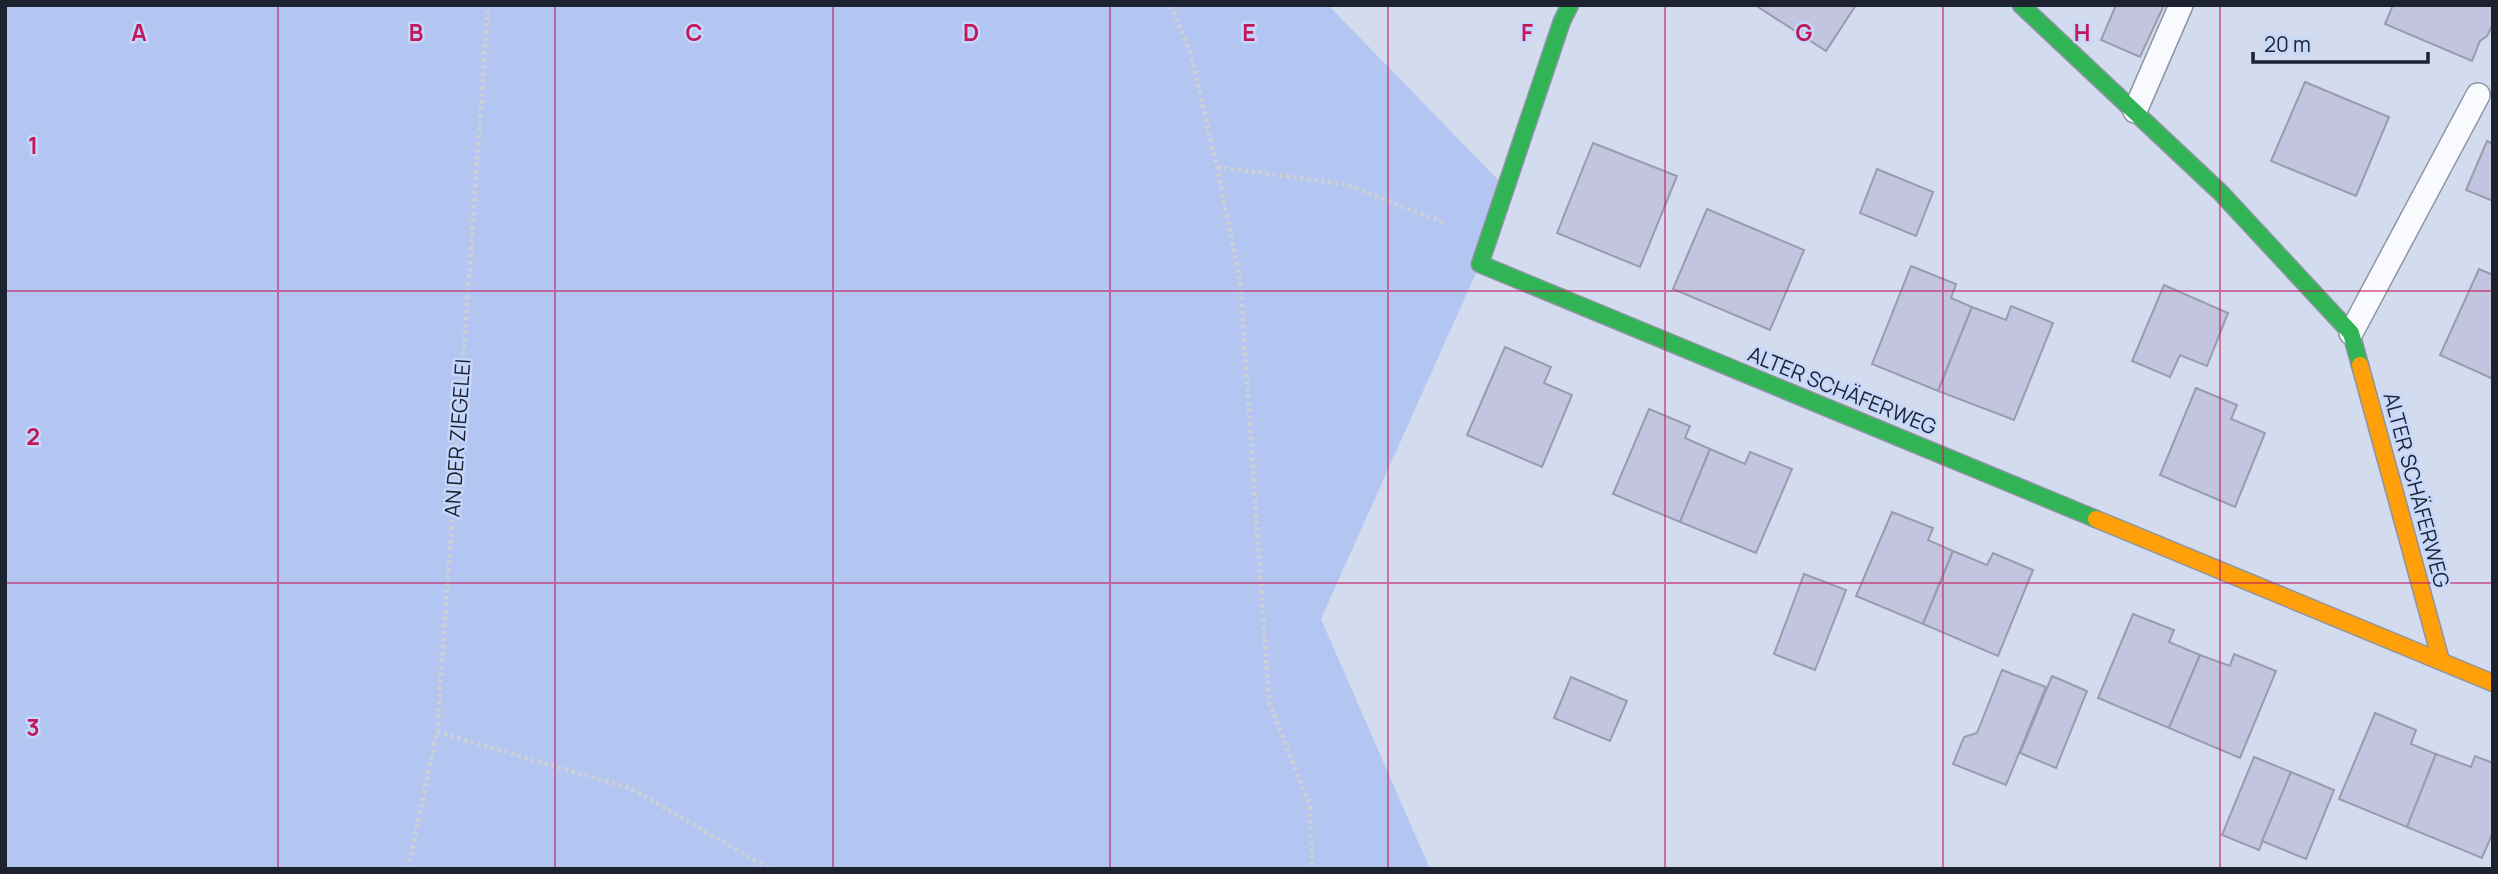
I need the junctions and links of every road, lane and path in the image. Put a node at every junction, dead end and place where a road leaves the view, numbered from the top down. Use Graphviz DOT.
graph roads {
  1 [pos="488,5"];
  2 [pos="1171,5"];
  3 [pos="1570,5"];
  4 [pos="2021,5"];
  5 [pos="2181,5"];
  6 [pos="2478,95"];
  7 [pos="2135,111"];
  8 [pos="1217,167"];
  9 [pos="1490,240"];
  10 [pos="2351,333"];
  11 [pos="2441,661"];
  12 [pos="2493,683"];
  13 [pos="437,732"];
  14 [pos="408,869"];
  15 [pos="770,869"];
  16 [pos="1312,869"];
  1 -- 13 [label="path, AN DER ZIEGELEI"];
  2 -- 8 [label="path"];
  3 -- 9 [label="street, ALTER SCHÄFERWEG"];
  4 -- 7 [label="street, ALTER SCHÄFERWEG"];
  5 -- 7 [label="lane"];
  6 -- 10 [label="lane"];
  7 -- 10 [label="street, ALTER SCHÄFERWEG"];
  8 -- 9 [label="path"];
  8 -- 16 [label="path"];
  9 -- 11 [label="street, ALTER SCHÄFERWEG"];
  10 -- 11 [label="street, ALTER SCHÄFERWEG"];
  11 -- 12 [label="street, ALTER SCHÄFERWEG"];
  13 -- 14 [label="path, AN DER ZIEGELEI"];
  13 -- 15 [label="path"];
}
